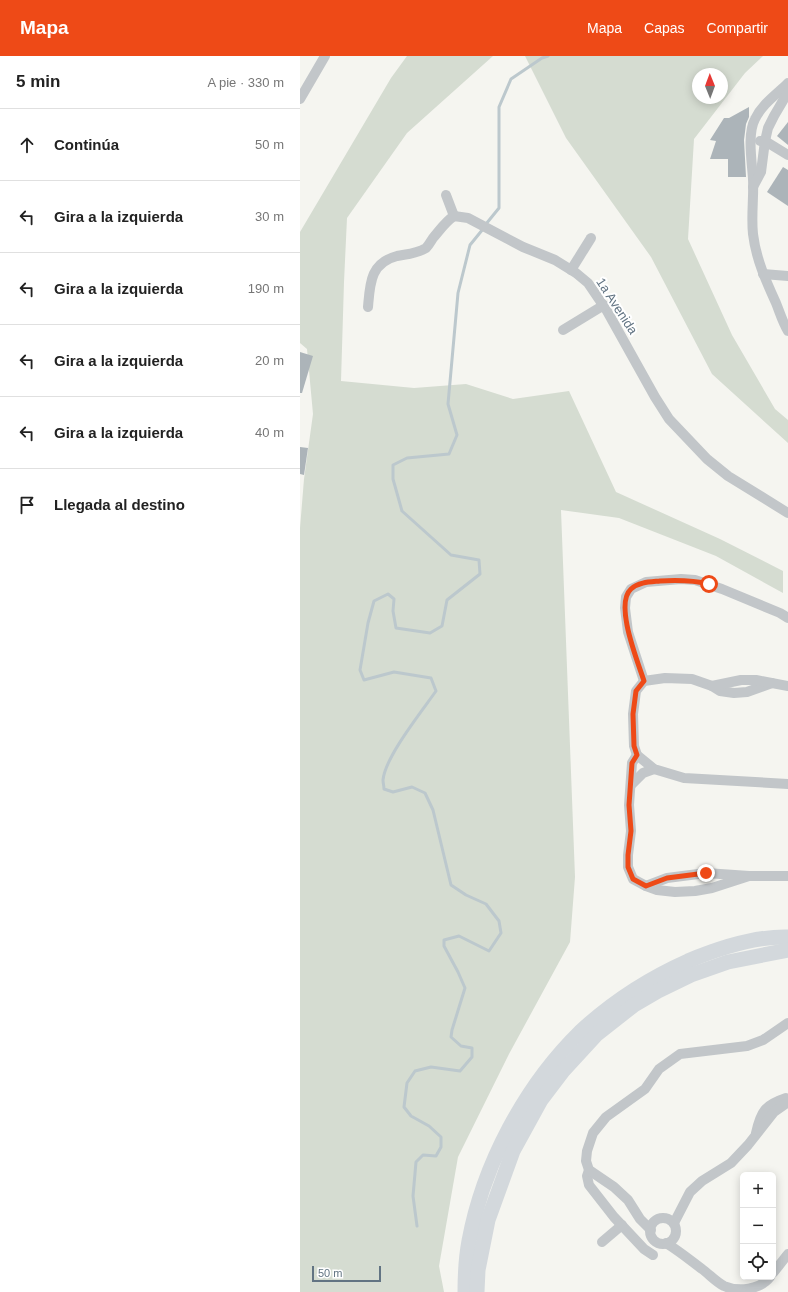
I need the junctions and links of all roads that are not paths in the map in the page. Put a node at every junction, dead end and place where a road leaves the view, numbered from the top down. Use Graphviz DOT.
graph roads {
  1 [pos="325,56"];
  2 [pos="788,83"];
  3 [pos="788,92"];
  4 [pos="300,99"];
  5 [pos="751,140"];
  6 [pos="765,141"];
  7 [pos="788,155"];
  8 [pos="753,187"];
  9 [pos="446,196"];
  10 [pos="454,216"];
  11 [pos="591,238"];
  12 [pos="571,270"];
  13 [pos="763,274"];
  14 [pos="788,276"];
  15 [pos="604,305"];
  16 [pos="368,307"];
  17 [pos="563,330"];
  18 [pos="788,331"];
  19 [pos="788,513"];
  20 [pos="788,618"];
  21 [pos="644,681"];
  22 [pos="788,686"];
  23 [pos="637,755"];
  24 [pos="654,769"];
  25 [pos="788,784"];
  26 [pos="631,785"];
  27 [pos="749,876"];
  28 [pos="788,876"];
  29 [pos="646,886"];
  30 [pos="785,936"];
  31 [pos="788,950"];
  32 [pos="788,1023"];
  33 [pos="788,1097"];
  34 [pos="788,1102"];
  35 [pos="756,1134"];
  36 [pos="589,1170"];
  37 [pos="674,1223"];
  38 [pos="622,1225"];
  39 [pos="650,1230"];
  40 [pos="602,1242"];
  41 [pos="666,1243"];
  42 [pos="788,1254"];
  43 [pos="653,1255"];
  44 [pos="776,1269"];
  45 [pos="768,1280"];
  46 [pos="465,1292"];
  47 [pos="477,1292"];
  1 -- 4 [label="street"];
  2 -- 5 [label="street"];
  3 -- 6 [label="street"];
  5 -- 6 [label="street"];
  5 -- 8 [label="street"];
  6 -- 7 [label="street"];
  6 -- 8 [label="street"];
  8 -- 13 [label="street"];
  9 -- 10 [label="street"];
  10 -- 12 [label="street, 1a Avenida"];
  10 -- 16 [label="street"];
  11 -- 12 [label="street"];
  12 -- 15 [label="street, 1a Avenida"];
  13 -- 14 [label="street"];
  13 -- 18 [label="street"];
  15 -- 17 [label="street"];
  15 -- 19 [label="street, 1a Avenida"];
  20 -- 21 [label="street"];
  21 -- 22 [label="street"];
  21 -- 23 [label="street"];
  23 -- 24 [label="street"];
  23 -- 26 [label="street"];
  24 -- 25 [label="street"];
  24 -- 26 [label="street"];
  26 -- 29 [label="street"];
  27 -- 28 [label="street"];
  27 -- 29 [label="street"];
  27 -- 29 [label="street"];
  30 -- 46 [label="main road"];
  31 -- 47 [label="main road"];
  32 -- 36 [label="street"];
  33 -- 35 [label="street"];
  34 -- 35 [label="street"];
  35 -- 37 [label="street"];
  36 -- 38 [label="street"];
  36 -- 39 [label="street"];
  37 -- 39 [label="street"];
  37 -- 41 [label="street"];
  38 -- 40 [label="street"];
  38 -- 43 [label="street"];
  39 -- 41 [label="street"];
  41 -- 45 [label="street"];
  42 -- 44 [label="street"];
}
